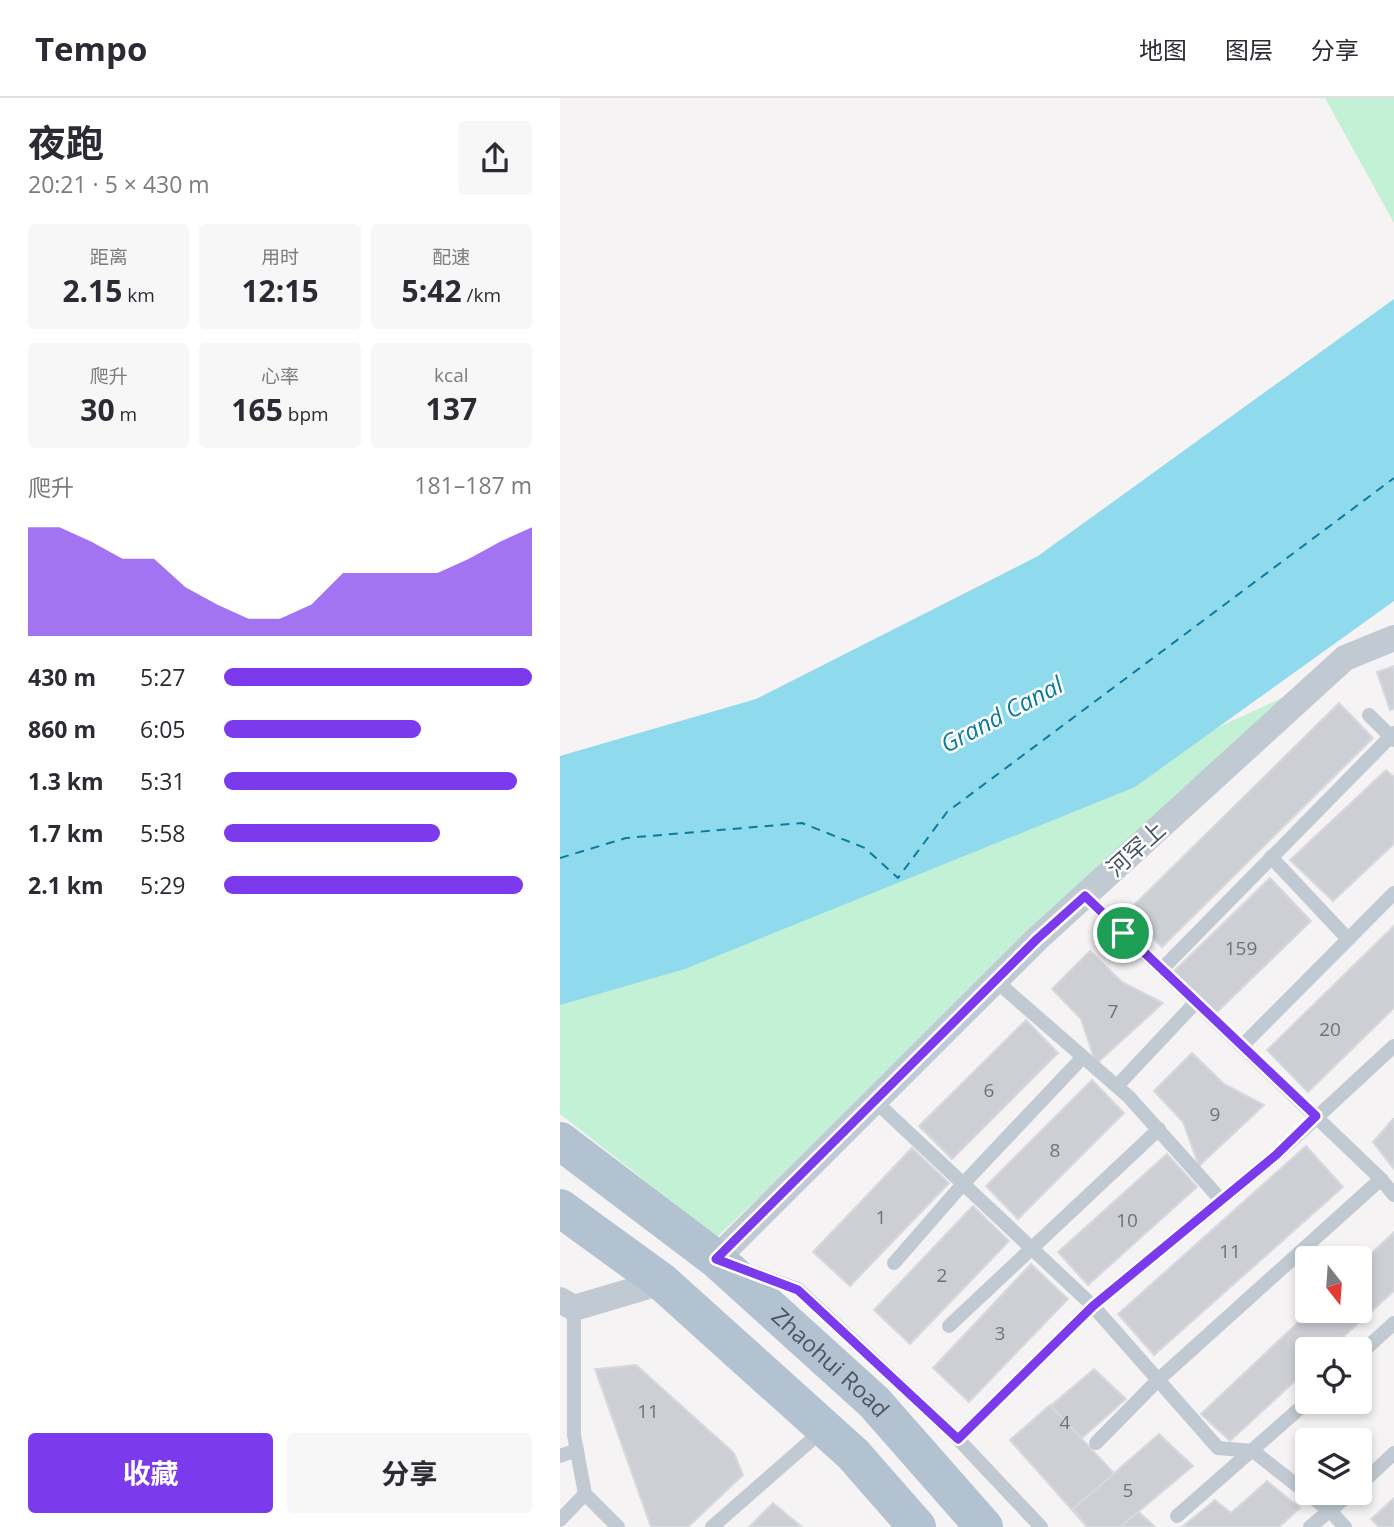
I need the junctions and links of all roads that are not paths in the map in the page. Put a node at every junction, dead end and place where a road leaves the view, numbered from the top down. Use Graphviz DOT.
graph roads {
  1 [pos="1394,638"];
  2 [pos="1369,715"];
  3 [pos="1392,736"];
  4 [pos="1271,857"];
  5 [pos="1394,893"];
  6 [pos="1085,896"];
  7 [pos="1348,939"];
  8 [pos="1162,969"];
  9 [pos="996,981"];
  10 [pos="1196,1002"];
  11 [pos="1242,1046"];
  12 [pos="1394,1046"];
  13 [pos="1083,1056"];
  14 [pos="1117,1086"];
  15 [pos="875,1101"];
  16 [pos="1316,1116"];
  17 [pos="1159,1129"];
  18 [pos="560,1141"];
  19 [pos="1381,1179"];
  20 [pos="962,1185"];
  21 [pos="1394,1195"];
  22 [pos="1221,1200"];
  23 [pos="560,1208"];
  24 [pos="1033,1250"];
  25 [pos="716,1259"];
  26 [pos="894,1263"];
  27 [pos="662,1282"];
  28 [pos="567,1304"];
  29 [pos="1093,1306"];
  30 [pos="1394,1322"];
  31 [pos="949,1326"];
  32 [pos="1372,1343"];
  33 [pos="1158,1380"];
  34 [pos="1295,1413"];
  35 [pos="824,1429"];
  36 [pos="958,1439"];
  37 [pos="1096,1443"];
  38 [pos="577,1450"];
  39 [pos="1253,1451"];
  40 [pos="1394,1453"];
  41 [pos="560,1456"];
  42 [pos="1372,1474"];
  43 [pos="585,1494"];
  44 [pos="1338,1505"];
  45 [pos="1331,1512"];
  46 [pos="1177,1516"];
  47 [pos="560,1520"];
  48 [pos="618,1527"];
  49 [pos="712,1527"];
  50 [pos="917,1527"];
  51 [pos="984,1527"];
  52 [pos="1041,1527"];
  53 [pos="1310,1527"];
  54 [pos="1345,1527"];
  1 -- 6 [label="street, 河罕上"];
  2 -- 3 [label="lane"];
  3 -- 4 [label="lane"];
  4 -- 7 [label="lane"];
  4 -- 8 [label="lane"];
  5 -- 7 [label="lane"];
  6 -- 8 [label="lane"];
  6 -- 9 [label="street, 河罕上"];
  7 -- 11 [label="lane"];
  8 -- 10 [label="lane"];
  9 -- 13 [label="lane"];
  9 -- 15 [label="street, 河罕上"];
  10 -- 11 [label="lane"];
  10 -- 14 [label="lane"];
  11 -- 16 [label="lane"];
  12 -- 16 [label="lane"];
  13 -- 14 [label="lane"];
  13 -- 20 [label="lane"];
  14 -- 17 [label="lane"];
  15 -- 20 [label="lane"];
  15 -- 25 [label="street, 河罕上"];
  16 -- 19 [label="lane"];
  16 -- 22 [label="lane"];
  17 -- 22 [label="lane"];
  17 -- 24 [label="lane"];
  18 -- 25 [label="main road, Zhaohui Road"];
  19 -- 21 [label="lane"];
  19 -- 33 [label="lane"];
  20 -- 24 [label="lane"];
  20 -- 26 [label="lane"];
  22 -- 29 [label="lane"];
  23 -- 27 [label="main road"];
  24 -- 29 [label="lane"];
  24 -- 31 [label="lane"];
  25 -- 36 [label="lane"];
  25 -- 51 [label="main road, Zhaohui Road"];
  27 -- 28 [label="street"];
  27 -- 35 [label="main road"];
  28 -- 38 [label="lane"];
  29 -- 33 [label="lane"];
  29 -- 36 [label="lane"];
  30 -- 32 [label="lane"];
  33 -- 37 [label="lane"];
  33 -- 39 [label="lane"];
  34 -- 39 [label="lane"];
  35 -- 49 [label="lane"];
  35 -- 50 [label="main road"];
  36 -- 52 [label="lane"];
  38 -- 41 [label="lane"];
  38 -- 43 [label="lane"];
  39 -- 45 [label="lane"];
  39 -- 46 [label="lane"];
  40 -- 42 [label="lane"];
  43 -- 47 [label="lane"];
  43 -- 48 [label="lane"];
  44 -- 45 [label="lane"];
  45 -- 53 [label="lane"];
  45 -- 54 [label="lane"];
}
